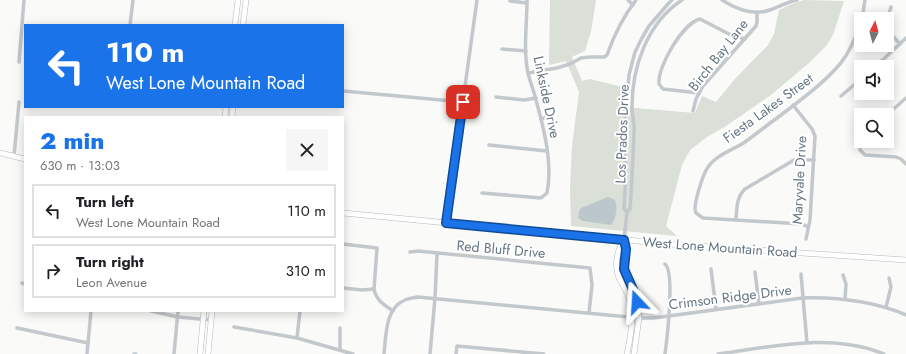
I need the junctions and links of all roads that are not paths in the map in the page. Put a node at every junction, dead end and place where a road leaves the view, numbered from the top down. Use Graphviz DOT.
graph roads {
  1 [pos="24,0"];
  2 [pos="133,0"];
  3 [pos="238,0"];
  4 [pos="246,0"];
  5 [pos="477,0"];
  6 [pos="628,0"];
  7 [pos="636,0"];
  8 [pos="672,0"];
  9 [pos="682,0"];
  10 [pos="722,0"];
  11 [pos="780,0"];
  12 [pos="797,0"];
  13 [pos="865,0"];
  14 [pos="510,1"];
  15 [pos="527,1"];
  16 [pos="633,4"];
  17 [pos="782,5"];
  18 [pos="891,7"];
  19 [pos="757,12"];
  20 [pos="863,12"];
  21 [pos="889,12"];
  22 [pos="130,24"];
  23 [pos="235,24"];
  24 [pos="243,24"];
  25 [pos="894,37"];
  26 [pos="906,38"];
  27 [pos="745,39"];
  28 [pos="854,43"];
  29 [pos="900,44"];
  30 [pos="502,49"];
  31 [pos="526,51"];
  32 [pos="883,60"];
  33 [pos="19,62"];
  34 [pos="528,73"];
  35 [pos="854,85"];
  36 [pos="344,91"];
  37 [pos="699,93"];
  38 [pos="841,96"];
  39 [pos="496,97"];
  40 [pos="536,98"];
  41 [pos="905,101"];
  42 [pos="19,102"];
  43 [pos="463,102"];
  44 [pos="793,106"];
  45 [pos="894,110"];
  46 [pos="693,111"];
  47 [pos="552,116"];
  48 [pos="542,119"];
  49 [pos="489,145"];
  50 [pos="860,148"];
  51 [pos="547,151"];
  52 [pos="0,153"];
  53 [pos="14,156"];
  54 [pos="24,159"];
  55 [pos="814,160"];
  56 [pos="906,163"];
  57 [pos="482,193"];
  58 [pos="627,212"];
  59 [pos="344,213"];
  60 [pos="736,220"];
  61 [pos="446,223"];
  62 [pos="808,227"];
  63 [pos="806,239"];
  64 [pos="624,240"];
  65 [pos="344,244"];
  66 [pos="410,252"];
  67 [pos="437,254"];
  68 [pos="906,260"];
  69 [pos="665,264"];
  70 [pos="711,269"];
  71 [pos="755,272"];
  72 [pos="801,274"];
  73 [pos="843,275"];
  74 [pos="889,278"];
  75 [pos="344,288"];
  76 [pos="374,289"];
  77 [pos="435,298"];
  78 [pos="802,298"];
  79 [pos="845,299"];
  80 [pos="759,304"];
  81 [pos="886,307"];
  82 [pos="716,309"];
  83 [pos="393,311"];
  84 [pos="91,312"];
  85 [pos="156,312"];
  86 [pos="178,312"];
  87 [pos="204,312"];
  88 [pos="212,312"];
  89 [pos="300,312"];
  90 [pos="589,313"];
  91 [pos="669,315"];
  92 [pos="906,315"];
  93 [pos="178,317"];
  94 [pos="631,317"];
  95 [pos="639,318"];
  96 [pos="204,320"];
  97 [pos="211,320"];
  98 [pos="234,327"];
  99 [pos="18,328"];
  100 [pos="340,328"];
  101 [pos="297,338"];
  102 [pos="88,343"];
  103 [pos="807,343"];
  104 [pos="340,350"];
  105 [pos="87,354"];
  106 [pos="174,354"];
  107 [pos="200,354"];
  108 [pos="208,354"];
  109 [pos="353,354"];
  110 [pos="384,354"];
  111 [pos="430,354"];
  112 [pos="456,354"];
  113 [pos="544,354"];
  114 [pos="627,354"];
  115 [pos="634,354"];
  116 [pos="665,354"];
  117 [pos="669,354"];
  118 [pos="718,354"];
  119 [pos="884,354"];
  1 -- 33 [label="street"];
  2 -- 22 [label="street"];
  3 -- 23 [label="main road"];
  4 -- 24 [label="main road"];
  5 -- 43 [label="street"];
  6 -- 16 [label="street"];
  7 -- 16 [label="street"];
  8 -- 58 [label="street, Los Prados Drive"];
  9 -- 58 [label="street, Los Prados Drive"];
  10 -- 19 [label="street"];
  11 -- 17 [label="street"];
  12 -- 17 [label="street"];
  13 -- 20 [label="street, Fiesta Lakes Street"];
  14 -- 15 [label="street"];
  15 -- 31 [label="street, Linkside Drive"];
  16 -- 34 [label="street"];
  17 -- 19 [label="street"];
  18 -- 21 [label="street"];
  19 -- 27 [label="street, Birch Bay Lane"];
  25 -- 29 [label="street"];
  26 -- 29 [label="street"];
  27 -- 37 [label="street, Birch Bay Lane"];
  27 -- 37 [label="street"];
  28 -- 44 [label="street, Fiesta Lakes Street"];
  29 -- 32 [label="street"];
  30 -- 31 [label="street"];
  31 -- 34 [label="street, Linkside Drive"];
  34 -- 40 [label="street, Linkside Drive"];
  35 -- 38 [label="street"];
  36 -- 43 [label="street"];
  37 -- 46 [label="street, Birch Bay Lane"];
  39 -- 40 [label="street"];
  40 -- 48 [label="street, Linkside Drive"];
  41 -- 45 [label="street"];
  42 -- 53 [label="street"];
  43 -- 61 [label="street"];
  44 -- 55 [label="street, Maryvale Drive"];
  44 -- 60 [label="street, Fiesta Lakes Street"];
  47 -- 48 [label="street"];
  48 -- 51 [label="street, Linkside Drive"];
  49 -- 51 [label="street"];
  50 -- 56 [label="street"];
  51 -- 57 [label="street, Linkside Drive"];
  52 -- 53 [label="main road"];
  53 -- 54 [label="main road"];
  55 -- 60 [label="street"];
  55 -- 62 [label="street, Maryvale Drive"];
  58 -- 64 [label="street, Los Prados Drive"];
  59 -- 61 [label="main road, West Lone Mountain Road"];
  60 -- 62 [label="street"];
  61 -- 64 [label="main road, West Lone Mountain Road"];
  62 -- 63 [label="street, Maryvale Drive"];
  64 -- 68 [label="main road, West Lone Mountain Road"];
  64 -- 94 [label="main road"];
  64 -- 95 [label="main road"];
  65 -- 76 [label="street"];
  66 -- 67 [label="street, Red Bluff Drive"];
  67 -- 77 [label="street"];
  67 -- 90 [label="street, Red Bluff Drive"];
  69 -- 91 [label="street"];
  70 -- 82 [label="street"];
  71 -- 80 [label="street"];
  72 -- 78 [label="street"];
  73 -- 79 [label="street"];
  74 -- 81 [label="street"];
  75 -- 76 [label="street"];
  76 -- 83 [label="street"];
  77 -- 83 [label="street, Crimson Ridge Drive"];
  77 -- 90 [label="street, Crimson Ridge Drive"];
  77 -- 111 [label="street"];
  78 -- 79 [label="street, Crimson Ridge Drive"];
  78 -- 80 [label="street, Crimson Ridge Drive"];
  78 -- 103 [label="street"];
  79 -- 81 [label="street, Crimson Ridge Drive"];
  80 -- 82 [label="street, Crimson Ridge Drive"];
  81 -- 92 [label="street, Crimson Ridge Drive"];
  82 -- 91 [label="street, Crimson Ridge Drive"];
  83 -- 110 [label="street"];
  84 -- 102 [label="street"];
  85 -- 93 [label="street"];
  86 -- 93 [label="street"];
  87 -- 96 [label="main road"];
  88 -- 97 [label="main road"];
  89 -- 101 [label="street"];
  90 -- 94 [label="street, Crimson Ridge Drive"];
  91 -- 95 [label="street, Crimson Ridge Drive"];
  91 -- 116 [label="street"];
  93 -- 96 [label="street"];
  93 -- 106 [label="street"];
  94 -- 95 [label="street, Crimson Ridge Drive"];
  94 -- 114 [label="main road"];
  95 -- 115 [label="main road"];
  96 -- 97 [label="street"];
  96 -- 107 [label="main road"];
  97 -- 108 [label="main road"];
  98 -- 101 [label="street"];
  99 -- 102 [label="street"];
  100 -- 104 [label="street"];
  101 -- 104 [label="street"];
  102 -- 105 [label="street"];
  103 -- 118 [label="street"];
  103 -- 119 [label="street"];
  104 -- 109 [label="street"];
  112 -- 113 [label="street"];
  116 -- 117 [label="street"];
}
